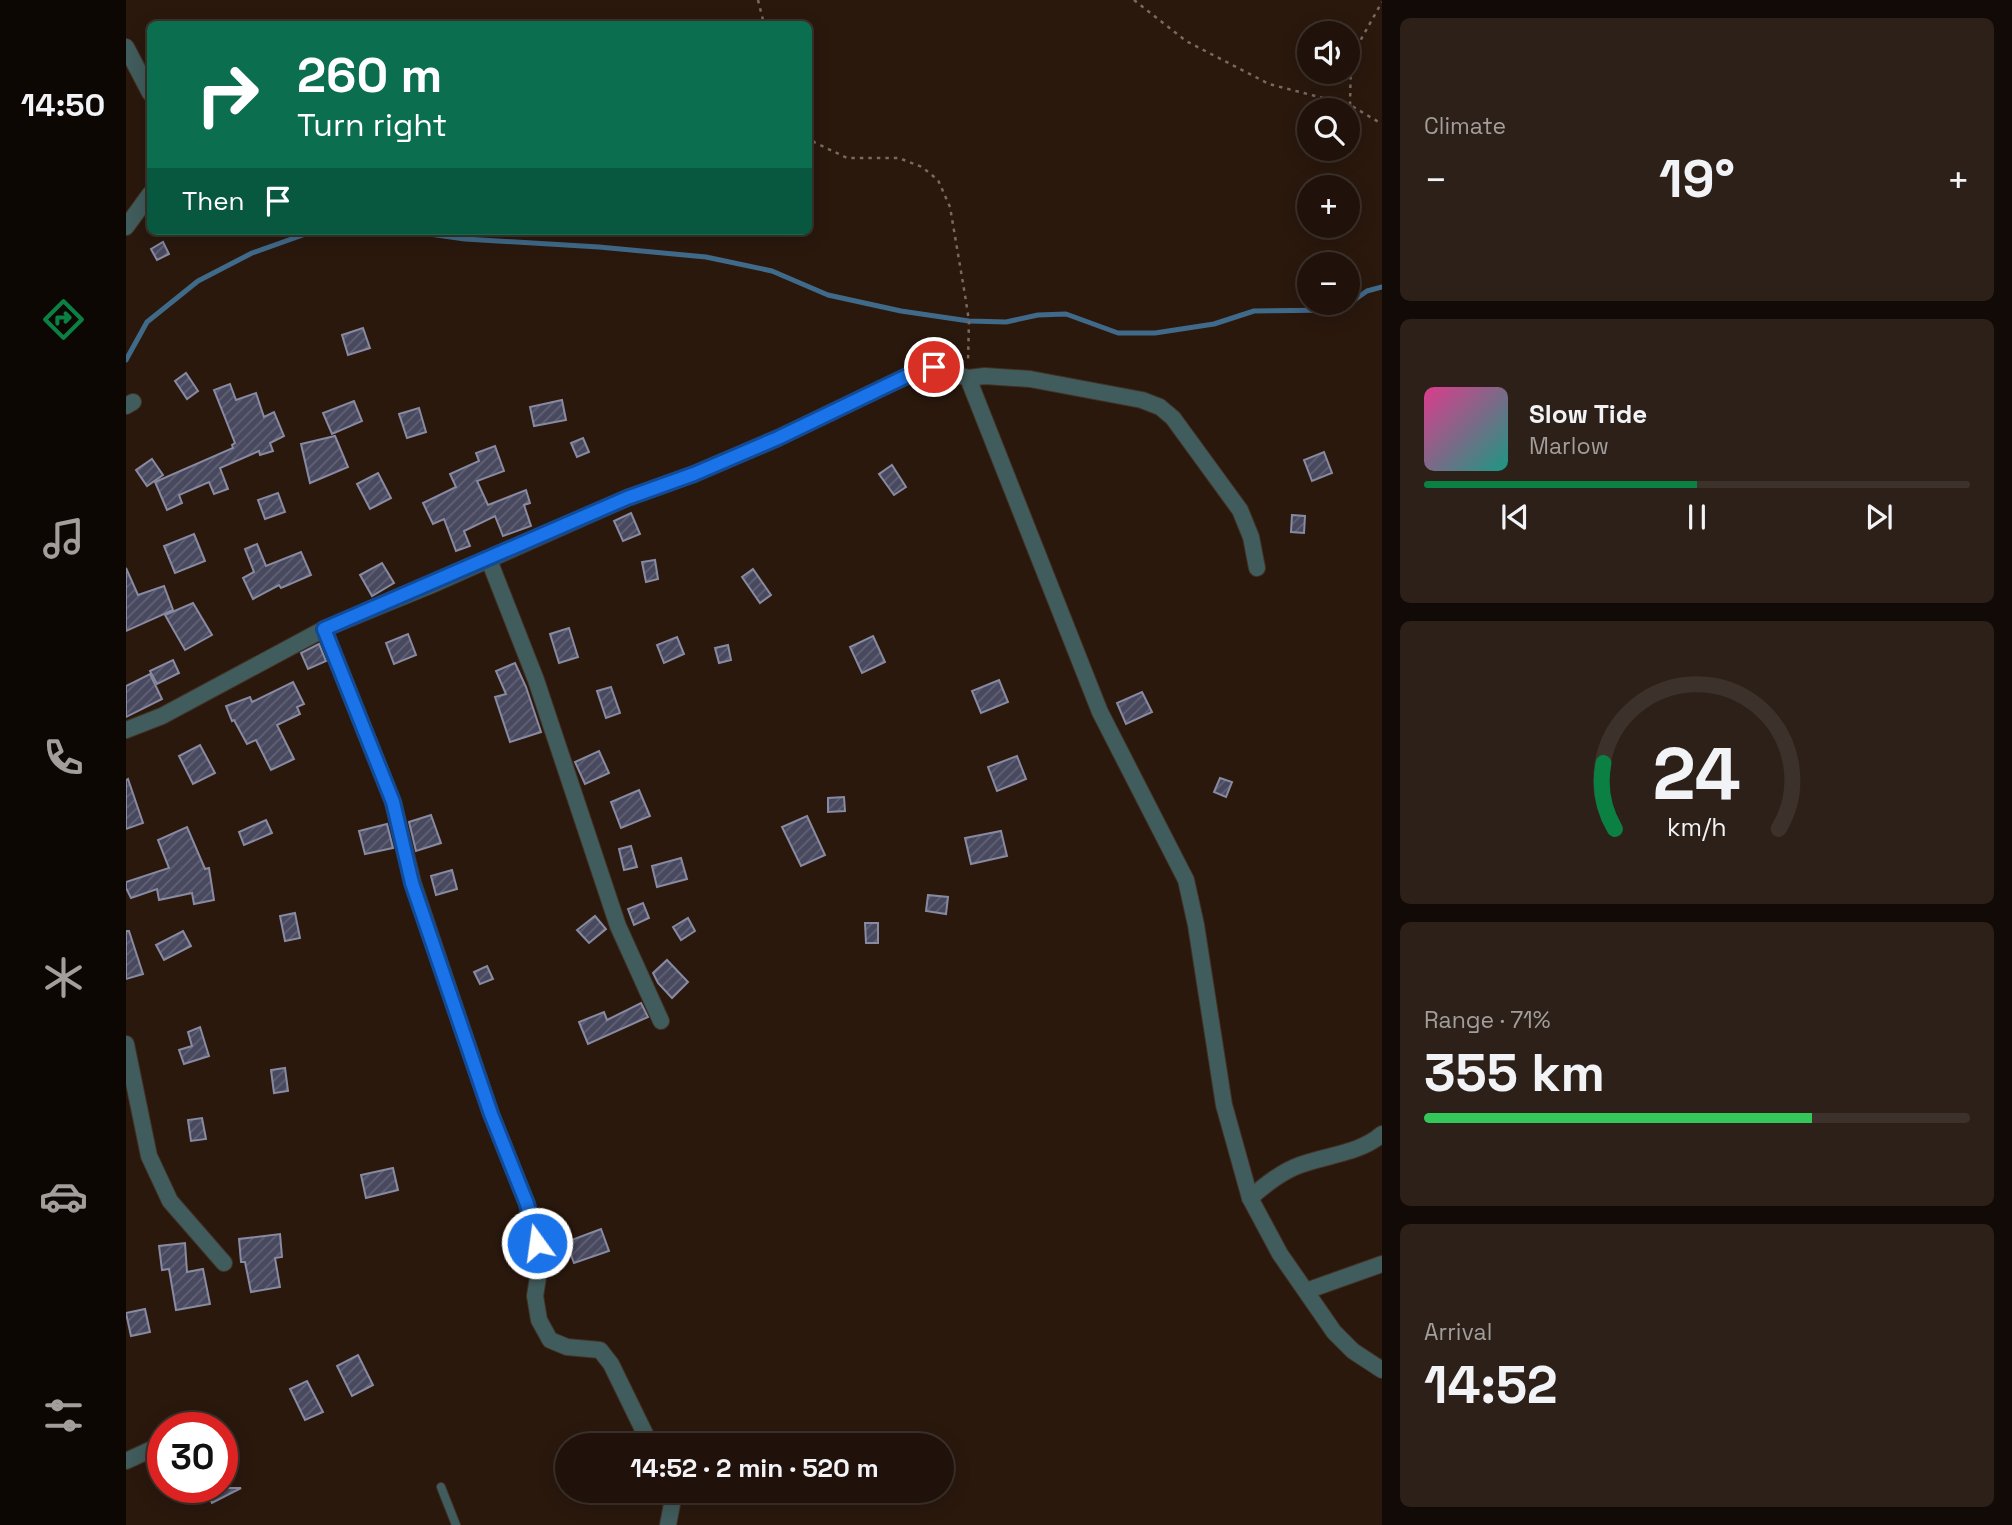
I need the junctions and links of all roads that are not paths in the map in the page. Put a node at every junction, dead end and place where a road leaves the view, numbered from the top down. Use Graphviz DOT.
graph roads {
  1 [pos="126,47"];
  2 [pos="147,87"];
  3 [pos="147,198"];
  4 [pos="126,227"];
  5 [pos="968,378"];
  6 [pos="489,560"];
  7 [pos="1256,568"];
  8 [pos="324,629"];
  9 [pos="126,730"];
  10 [pos="661,1021"];
  11 [pos="126,1049"];
  12 [pos="1382,1134"];
  13 [pos="1250,1198"];
  14 [pos="224,1263"];
  15 [pos="1382,1264"];
  16 [pos="1306,1291"];
  17 [pos="1382,1370"];
  18 [pos="646,1433"];
  19 [pos="147,1451"];
  20 [pos="126,1461"];
  21 [pos="441,1487"];
  22 [pos="672,1503"];
  23 [pos="456,1525"];
  24 [pos="668,1525"];
  1 -- 2 [label="street"];
  3 -- 4 [label="street"];
  5 -- 6 [label="street"];
  5 -- 7 [label="street"];
  5 -- 13 [label="street"];
  6 -- 8 [label="street"];
  6 -- 10 [label="street"];
  8 -- 9 [label="street"];
  8 -- 18 [label="street"];
  11 -- 14 [label="street"];
  12 -- 13 [label="street"];
  13 -- 16 [label="street"];
  15 -- 16 [label="street"];
  16 -- 17 [label="street"];
  19 -- 20 [label="street"];
  21 -- 23 [label="lane"];
  22 -- 24 [label="street"];
}
